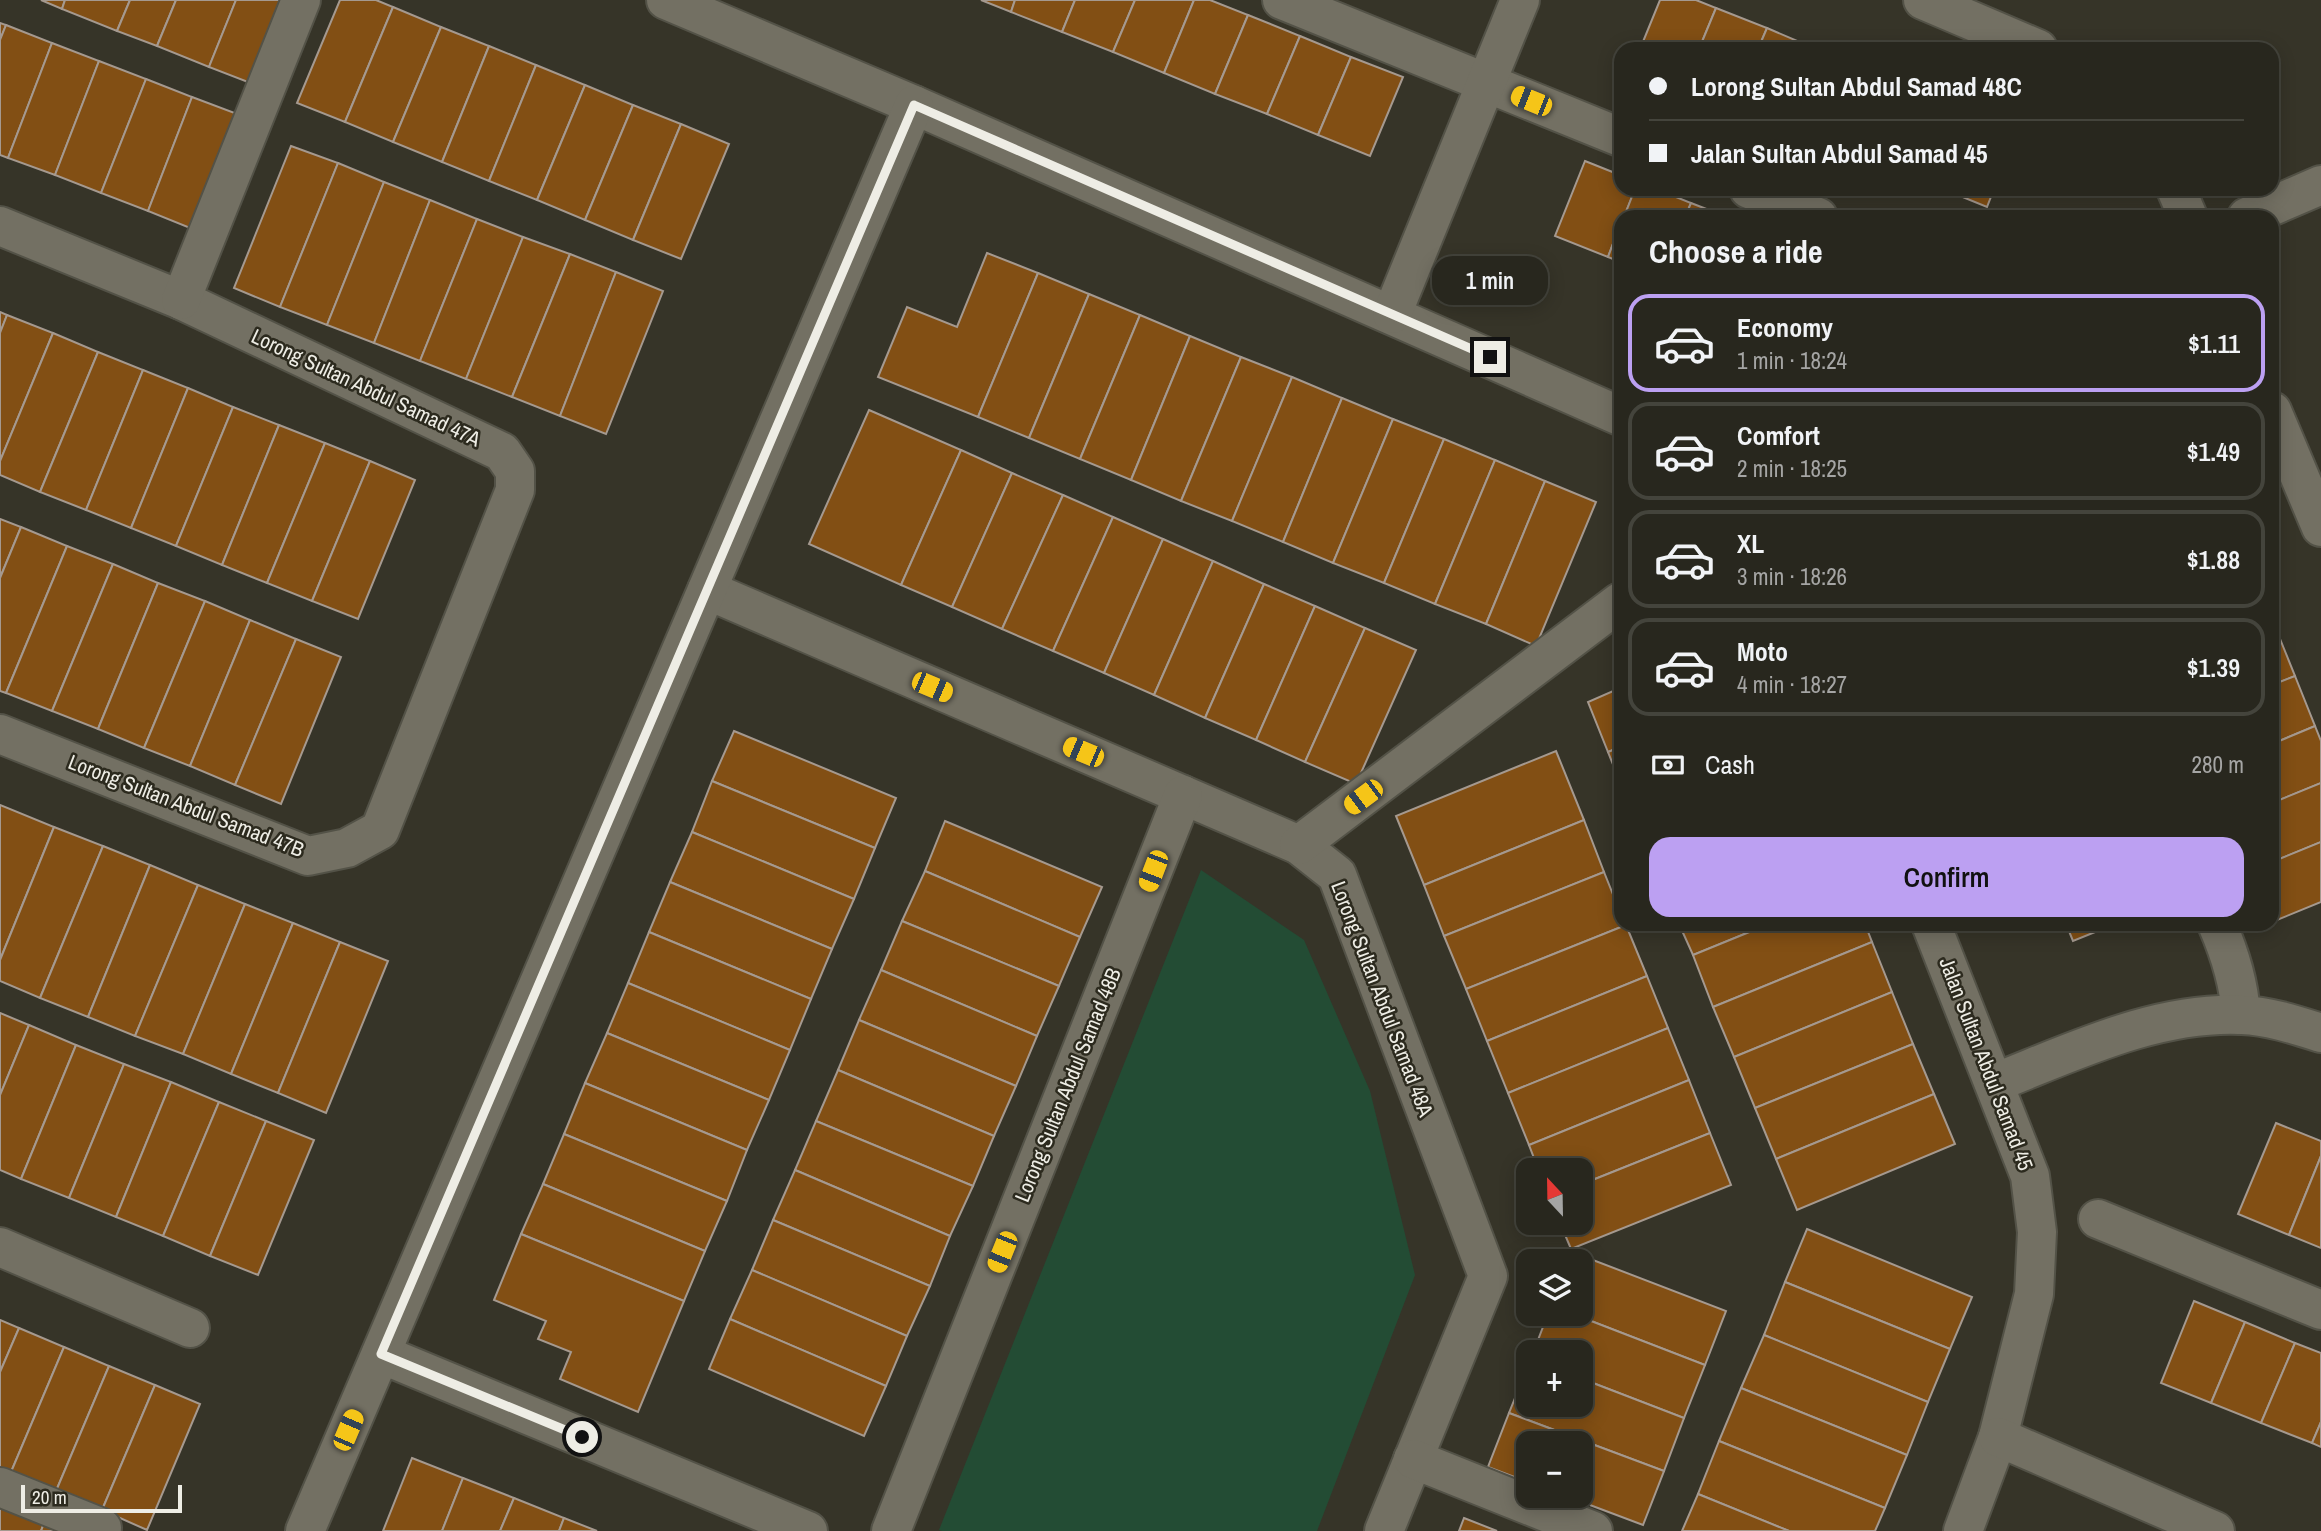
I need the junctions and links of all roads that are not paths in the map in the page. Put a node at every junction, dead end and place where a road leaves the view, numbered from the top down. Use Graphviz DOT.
graph roads {
  1 [pos="301,0"];
  2 [pos="666,0"];
  3 [pos="1282,0"];
  4 [pos="1520,0"];
  5 [pos="1923,0"];
  6 [pos="747,16"];
  7 [pos="2022,42"];
  8 [pos="1486,83"];
  9 [pos="914,105"];
  10 [pos="1614,135"];
  11 [pos="2321,185"];
  12 [pos="1766,196"];
  13 [pos="1801,210"];
  14 [pos="2264,210"];
  15 [pos="0,226"];
  16 [pos="181,300"];
  17 [pos="1392,314"];
  18 [pos="1614,413"];
  19 [pos="2279,428"];
  20 [pos="2321,527"];
  21 [pos="707,590"];
  22 [pos="1614,607"];
  23 [pos="440,684"];
  24 [pos="0,734"];
  25 [pos="1183,795"];
  26 [pos="1299,845"];
  27 [pos="1934,931"];
  28 [pos="2220,931"];
  29 [pos="2241,1014"];
  30 [pos="2321,1033"];
  31 [pos="1994,1083"];
  32 [pos="2098,1219"];
  33 [pos="0,1247"];
  34 [pos="2321,1310"];
  35 [pos="190,1328"];
  36 [pos="381,1354"];
  37 [pos="1998,1437"];
  38 [pos="1413,1459"];
  39 [pos="0,1487"];
  40 [pos="102,1528"];
  41 [pos="305,1531"];
  42 [pos="808,1531"];
  43 [pos="891,1531"];
  44 [pos="1384,1531"];
  45 [pos="1593,1531"];
  46 [pos="1963,1531"];
  47 [pos="2215,1531"];
  1 -- 16 [label="street"];
  2 -- 6 [label="street"];
  3 -- 8 [label="street"];
  4 -- 8 [label="street"];
  5 -- 7 [label="street"];
  6 -- 9 [label="street"];
  8 -- 10 [label="street"];
  8 -- 17 [label="street"];
  9 -- 17 [label="street"];
  9 -- 21 [label="street"];
  11 -- 14 [label="street"];
  12 -- 13 [label="street"];
  15 -- 16 [label="street, Lorong Sultan Abdul Samad 47A"];
  16 -- 23 [label="street, Lorong Sultan Abdul Samad 47A"];
  17 -- 18 [label="street"];
  19 -- 20 [label="street"];
  21 -- 25 [label="street, Lorong Sultan Abdul Samad 48A"];
  21 -- 36 [label="street"];
  22 -- 26 [label="street"];
  23 -- 24 [label="street, Lorong Sultan Abdul Samad 47B"];
  25 -- 26 [label="street, Lorong Sultan Abdul Samad 48A"];
  25 -- 43 [label="street, Lorong Sultan Abdul Samad 48B"];
  26 -- 38 [label="street, Lorong Sultan Abdul Samad 48A"];
  27 -- 31 [label="street, Jalan Sultan Abdul Samad 45"];
  28 -- 29 [label="street"];
  29 -- 30 [label="street"];
  29 -- 31 [label="street"];
  31 -- 37 [label="street, Jalan Sultan Abdul Samad 45"];
  32 -- 34 [label="street"];
  33 -- 35 [label="street"];
  36 -- 41 [label="street"];
  36 -- 42 [label="street"];
  37 -- 46 [label="street, Jalan Sultan Abdul Samad 45"];
  37 -- 47 [label="street"];
  38 -- 44 [label="street, Lorong Sultan Abdul Samad 48A"];
  38 -- 45 [label="street"];
  39 -- 40 [label="street"];
}
